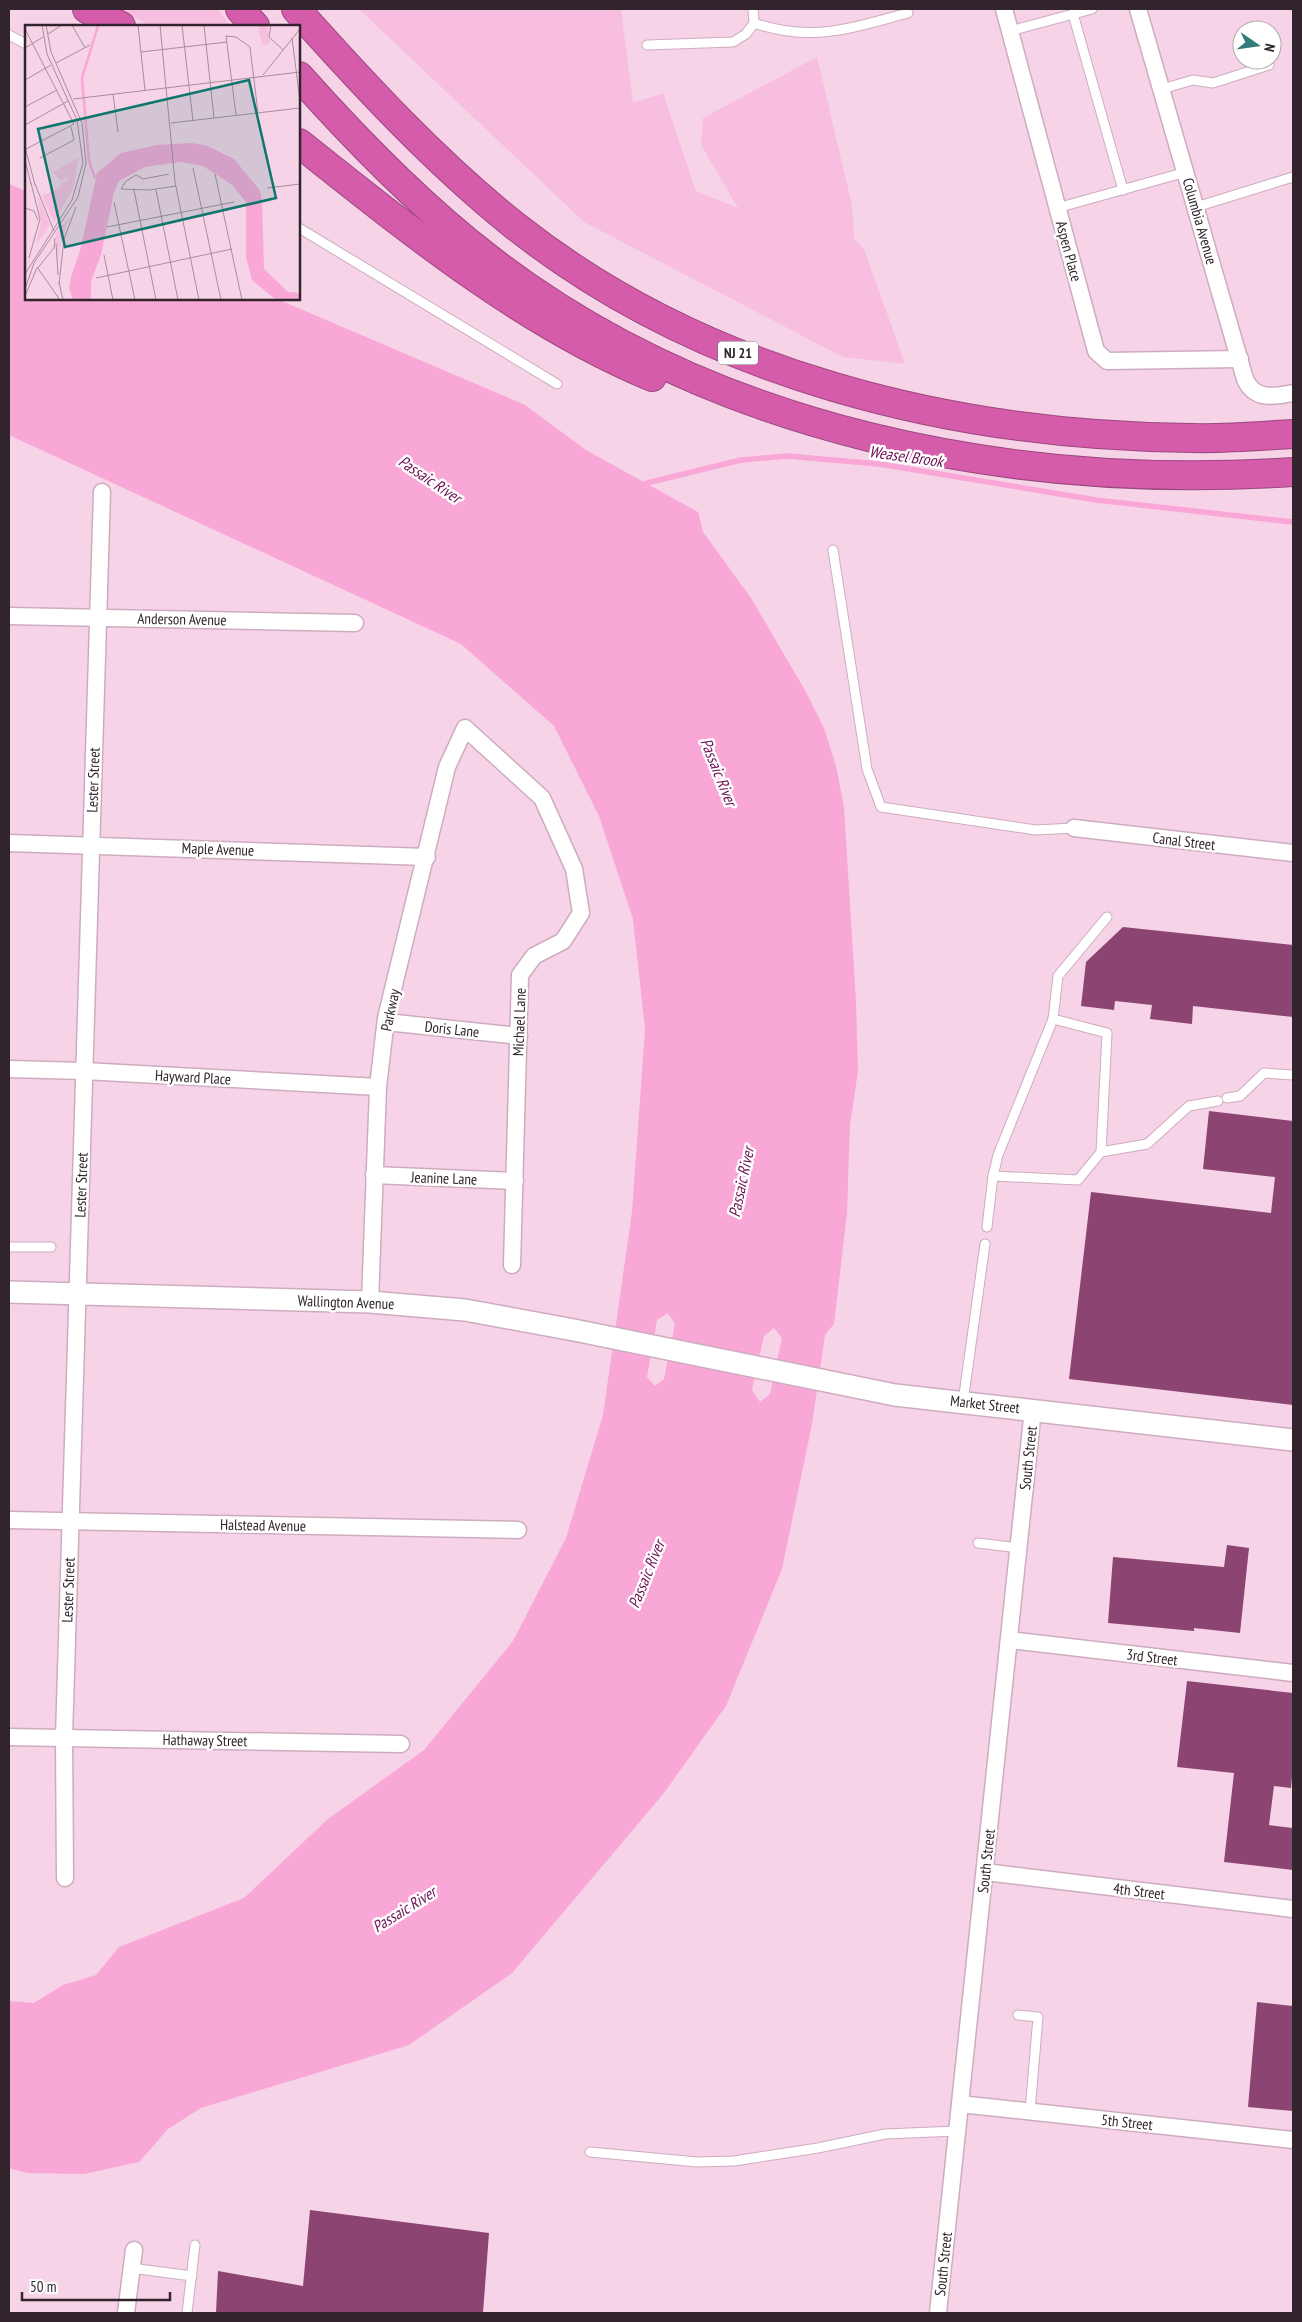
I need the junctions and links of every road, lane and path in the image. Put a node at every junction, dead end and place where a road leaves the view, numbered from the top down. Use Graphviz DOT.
graph roads {
  1 [pos="87,9"];
  2 [pos="240,9"];
  3 [pos="296,9"];
  4 [pos="753,9"];
  5 [pos="1004,9"];
  6 [pos="1092,9"];
  7 [pos="1138,9"];
  8 [pos="908,13"];
  9 [pos="1073,14"];
  10 [pos="754,22"];
  11 [pos="119,25"];
  12 [pos="254,25"];
  13 [pos="1010,31"];
  14 [pos="9,34"];
  15 [pos="25,43"];
  16 [pos="647,45"];
  17 [pos="1253,70"];
  18 [pos="300,77"];
  19 [pos="1162,89"];
  20 [pos="300,144"];
  21 [pos="1186,172"];
  22 [pos="1293,177"];
  23 [pos="1123,190"];
  24 [pos="1196,207"];
  25 [pos="1057,208"];
  26 [pos="300,229"];
  27 [pos="1240,359"];
  28 [pos="557,384"];
  29 [pos="1293,393"];
  30 [pos="825,424"];
  31 [pos="1293,434"];
  32 [pos="1293,472"];
  33 [pos="102,492"];
  34 [pos="833,550"];
  35 [pos="9,616"];
  36 [pos="98,618"];
  37 [pos="355,623"];
  38 [pos="465,728"];
  39 [pos="1074,828"];
  40 [pos="9,843"];
  41 [pos="91,844"];
  42 [pos="1293,853"];
  43 [pos="427,856"];
  44 [pos="1107,917"];
  45 [pos="1053,1019"];
  46 [pos="386,1022"];
  47 [pos="519,1036"];
  48 [pos="9,1069"];
  49 [pos="84,1071"];
  50 [pos="1293,1075"];
  51 [pos="378,1087"];
  52 [pos="1101,1152"];
  53 [pos="374,1175"];
  54 [pos="993,1176"];
  55 [pos="515,1181"];
  56 [pos="987,1227"];
  57 [pos="985,1244"];
  58 [pos="9,1246"];
  59 [pos="51,1247"];
  60 [pos="512,1265"];
  61 [pos="9,1292"];
  62 [pos="77,1294"];
  63 [pos="370,1302"];
  64 [pos="680,1351"];
  65 [pos="963,1402"];
  66 [pos="1033,1409"];
  67 [pos="1293,1440"];
  68 [pos="9,1520"];
  69 [pos="70,1521"];
  70 [pos="518,1530"];
  71 [pos="978,1544"];
  72 [pos="1019,1548"];
  73 [pos="1010,1640"];
  74 [pos="1293,1673"];
  75 [pos="9,1737"];
  76 [pos="64,1737"];
  77 [pos="401,1744"];
  78 [pos="985,1872"];
  79 [pos="65,1878"];
  80 [pos="1293,1909"];
  81 [pos="1018,2014"];
  82 [pos="960,2104"];
  83 [pos="1030,2111"];
  84 [pos="957,2131"];
  85 [pos="1293,2140"];
  86 [pos="590,2152"];
  87 [pos="195,2244"];
  88 [pos="134,2250"];
  89 [pos="131,2268"];
  90 [pos="192,2276"];
  91 [pos="126,2313"];
  92 [pos="187,2313"];
  93 [pos="938,2313"];
  1 -- 11 [label="highway"];
  2 -- 12 [label="highway"];
  3 -- 31 [label="highway, NJ 21"];
  4 -- 10 [label="lane"];
  5 -- 13 [label="street, Aspen Place"];
  6 -- 9 [label="lane"];
  7 -- 19 [label="street, Columbia Avenue"];
  8 -- 10 [label="lane"];
  9 -- 13 [label="lane"];
  9 -- 23 [label="lane"];
  10 -- 16 [label="lane"];
  13 -- 25 [label="street, Aspen Place"];
  14 -- 15 [label="lane"];
  17 -- 19 [label="lane"];
  18 -- 30 [label="highway, NJ 21"];
  19 -- 21 [label="street, Columbia Avenue"];
  20 -- 30 [label="highway"];
  21 -- 23 [label="lane"];
  21 -- 24 [label="street, Columbia Avenue"];
  22 -- 24 [label="lane"];
  23 -- 25 [label="lane"];
  24 -- 27 [label="street, Columbia Avenue"];
  25 -- 27 [label="street, Aspen Place"];
  26 -- 28 [label="lane"];
  27 -- 29 [label="street, Columbia Avenue"];
  30 -- 32 [label="highway, NJ 21"];
  33 -- 36 [label="street, Lester Street"];
  34 -- 39 [label="lane"];
  35 -- 36 [label="street, Anderson Avenue"];
  36 -- 37 [label="street, Anderson Avenue"];
  36 -- 41 [label="street, Lester Street"];
  38 -- 43 [label="street, Parkway"];
  38 -- 47 [label="street, Michael Lane"];
  39 -- 42 [label="street, Canal Street"];
  40 -- 41 [label="street, Maple Avenue"];
  41 -- 43 [label="street, Maple Avenue"];
  41 -- 49 [label="street, Lester Street"];
  43 -- 46 [label="street, Parkway"];
  44 -- 45 [label="lane"];
  45 -- 52 [label="lane"];
  45 -- 54 [label="lane"];
  46 -- 47 [label="street, Doris Lane"];
  46 -- 51 [label="street, Parkway"];
  47 -- 55 [label="street, Michael Lane"];
  48 -- 49 [label="street, Hayward Place"];
  49 -- 51 [label="street, Hayward Place"];
  49 -- 62 [label="street, Lester Street"];
  50 -- 52 [label="lane"];
  51 -- 53 [label="street, Parkway"];
  52 -- 54 [label="lane"];
  53 -- 55 [label="street, Jeanine Lane"];
  53 -- 63 [label="street, Parkway"];
  54 -- 56 [label="lane"];
  55 -- 60 [label="street, Michael Lane"];
  57 -- 65 [label="lane"];
  58 -- 59 [label="lane"];
  61 -- 62 [label="street, Wallington Avenue"];
  62 -- 63 [label="street, Wallington Avenue"];
  62 -- 69 [label="street, Lester Street"];
  63 -- 64 [label="street, Wallington Avenue"];
  64 -- 65 [label="street, Market Street"];
  65 -- 66 [label="street, Market Street"];
  66 -- 67 [label="street, Market Street"];
  66 -- 72 [label="street, South Street"];
  68 -- 69 [label="street, Halstead Avenue"];
  69 -- 70 [label="street, Halstead Avenue"];
  69 -- 76 [label="street, Lester Street"];
  71 -- 72 [label="lane"];
  72 -- 73 [label="street, South Street"];
  73 -- 74 [label="street, 3rd Street"];
  73 -- 78 [label="street, South Street"];
  75 -- 76 [label="street, Hathaway Street"];
  76 -- 77 [label="street, Hathaway Street"];
  76 -- 79 [label="street, Lester Street"];
  78 -- 80 [label="street, 4th Street"];
  78 -- 82 [label="street, South Street"];
  81 -- 83 [label="lane"];
  82 -- 83 [label="street, 5th Street"];
  82 -- 84 [label="street, South Street"];
  83 -- 85 [label="street, 5th Street"];
  84 -- 86 [label="lane"];
  84 -- 93 [label="street, South Street"];
  87 -- 90 [label="lane"];
  88 -- 89 [label="street"];
  89 -- 90 [label="lane"];
  89 -- 91 [label="street"];
  90 -- 92 [label="lane"];
}
